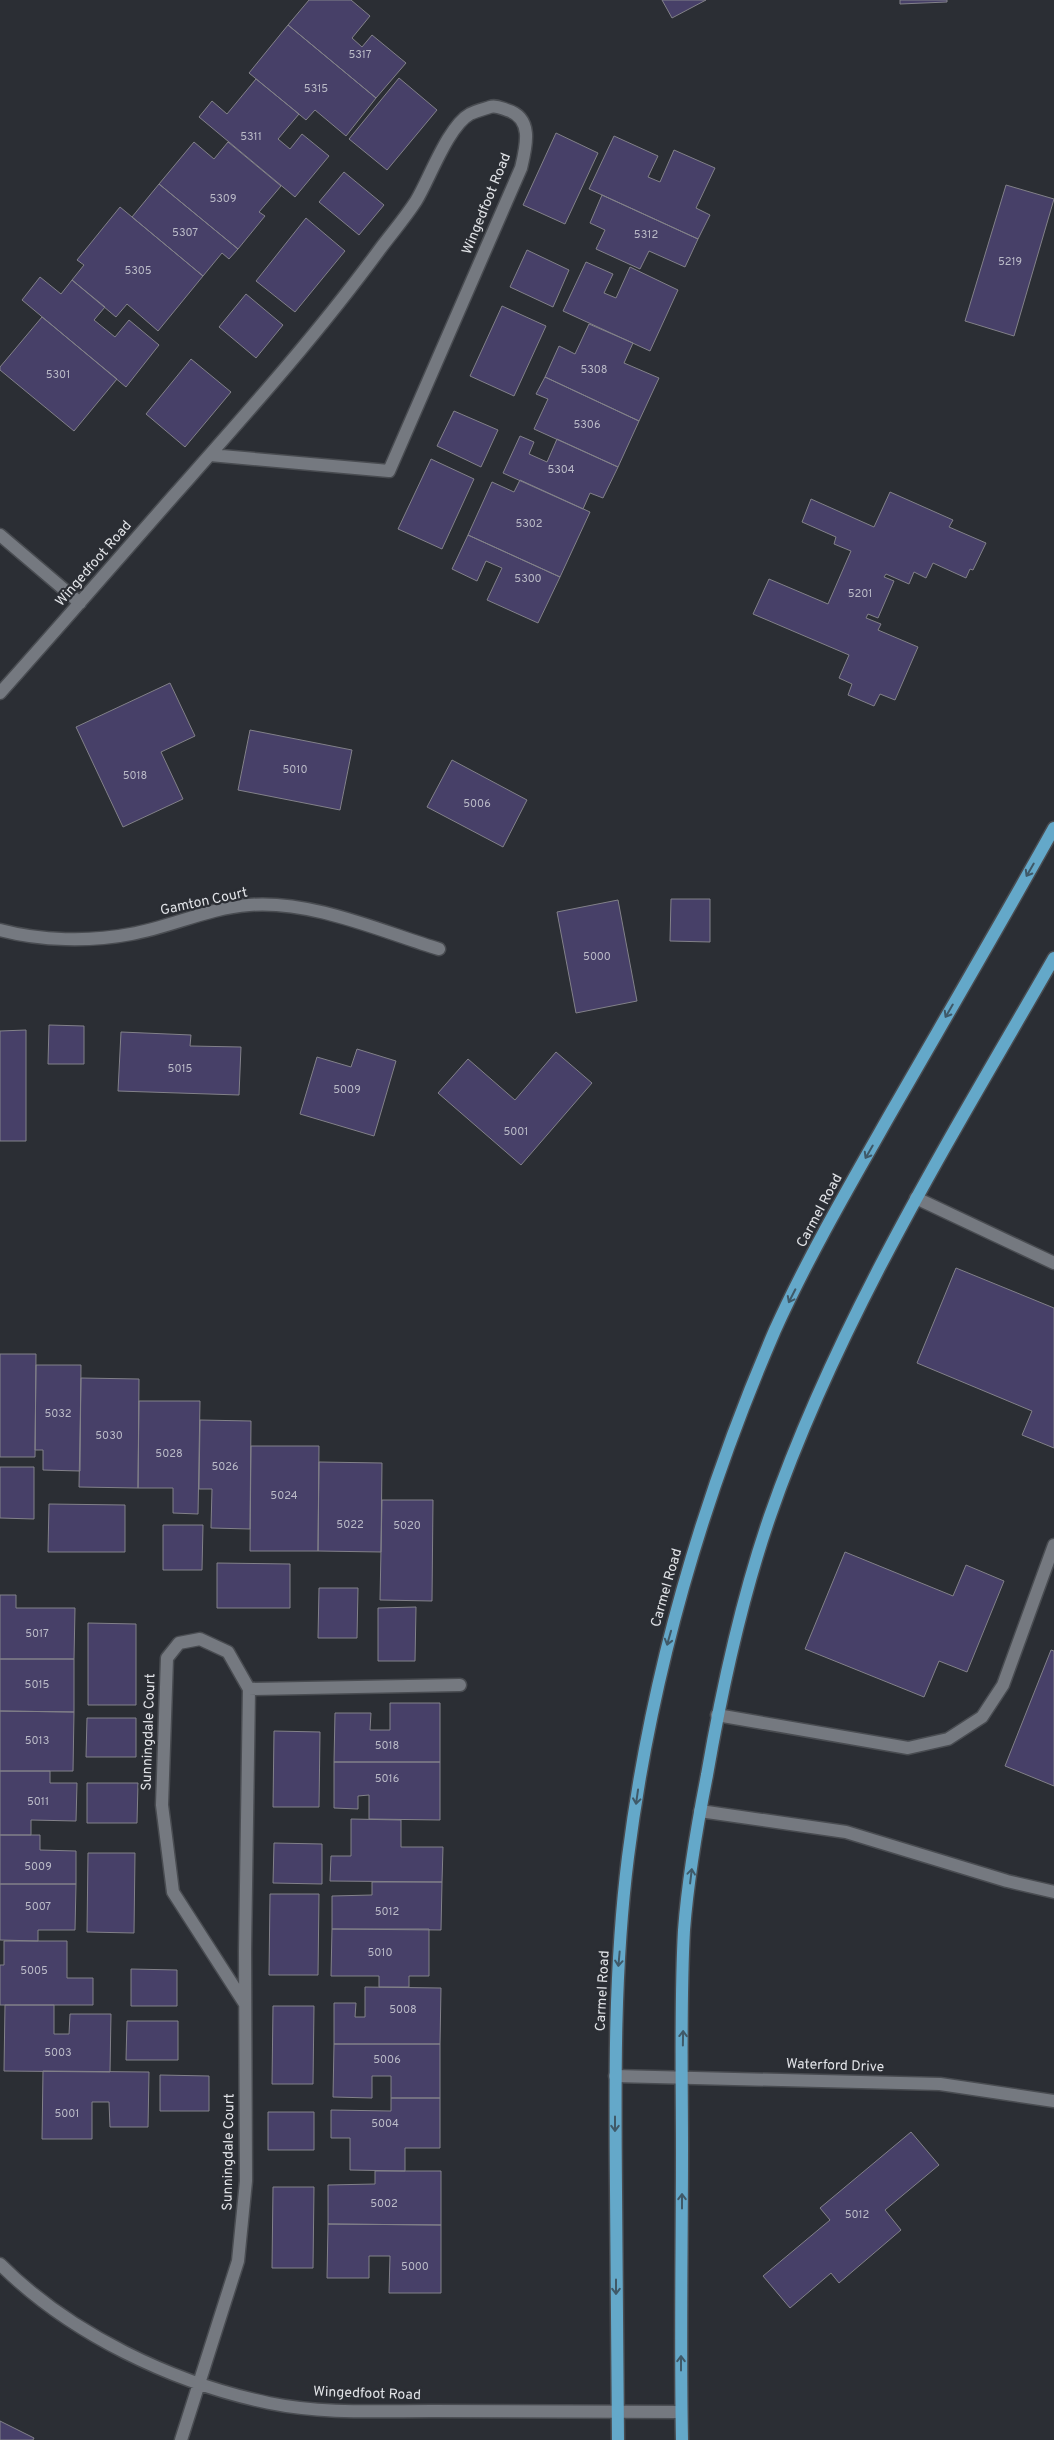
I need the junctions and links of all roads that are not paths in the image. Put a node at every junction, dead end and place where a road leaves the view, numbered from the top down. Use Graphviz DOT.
graph roads {
  1 [pos="210,455"];
  2 [pos="0,535"];
  3 [pos="80,603"];
  4 [pos="0,693"];
  5 [pos="1054,828"];
  6 [pos="0,930"];
  7 [pos="439,949"];
  8 [pos="1054,958"];
  9 [pos="916,1198"];
  10 [pos="1054,1263"];
  11 [pos="1054,1545"];
  12 [pos="460,1685"];
  13 [pos="249,1689"];
  14 [pos="717,1714"];
  15 [pos="700,1811"];
  16 [pos="1054,1892"];
  17 [pos="245,2004"];
  18 [pos="615,2076"];
  19 [pos="682,2077"];
  20 [pos="1054,2101"];
  21 [pos="0,2264"];
  22 [pos="198,2384"];
  23 [pos="617,2411"];
  24 [pos="681,2412"];
  25 [pos="182,2440"];
  26 [pos="618,2440"];
  27 [pos="682,2440"];
  1 -- 1 [label="street, Wingedfoot Road"];
  1 -- 3 [label="street, Wingedfoot Road"];
  2 -- 3 [label="street"];
  3 -- 4 [label="street, Wingedfoot Road"];
  5 -- 18 [label="main road, Carmel Road, one-way"];
  6 -- 7 [label="street, Gamton Court"];
  8 -- 9 [label="main road"];
  9 -- 10 [label="street"];
  9 -- 14 [label="main road"];
  11 -- 14 [label="street"];
  12 -- 13 [label="street"];
  13 -- 17 [label="street, Sunningdale Court"];
  13 -- 17 [label="street, Sunningdale Court"];
  14 -- 15 [label="main road"];
  15 -- 16 [label="street"];
  19 -- 15 [label="main road, one-way"];
  17 -- 22 [label="street, Sunningdale Court"];
  18 -- 19 [label="street, Waterford Drive"];
  18 -- 23 [label="main road, Carmel Road, one-way"];
  19 -- 20 [label="street, Waterford Drive"];
  24 -- 19 [label="main road, one-way"];
  21 -- 22 [label="street, Wingedfoot Road"];
  22 -- 23 [label="street, Wingedfoot Road"];
  22 -- 25 [label="street, Sunningdale Court"];
  23 -- 24 [label="street, Wingedfoot Road"];
  23 -- 26 [label="main road, Carmel Road"];
  24 -- 27 [label="main road"];
}
